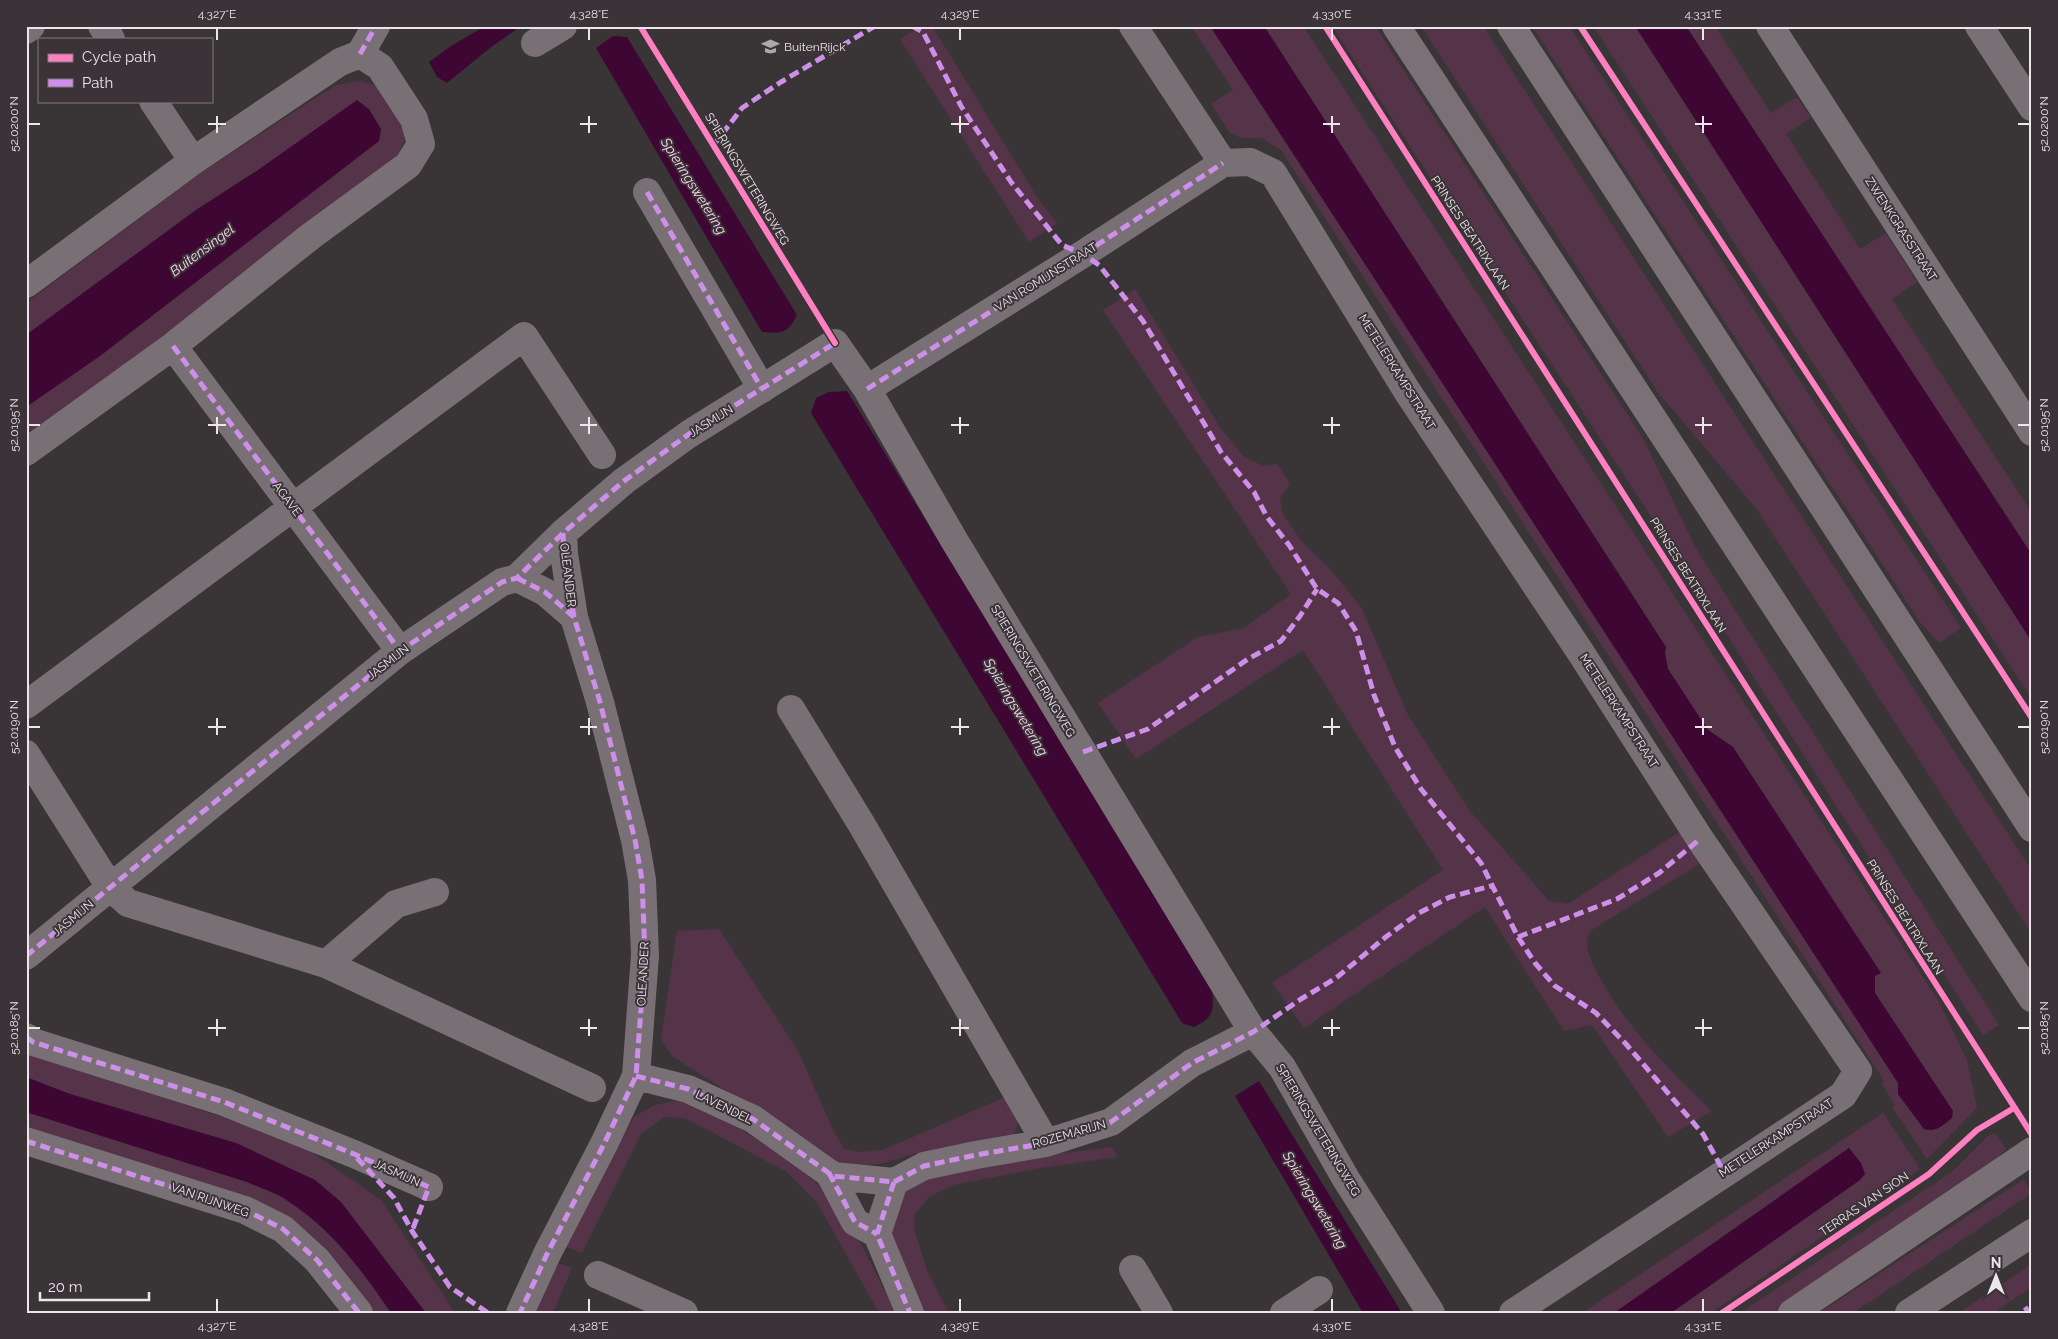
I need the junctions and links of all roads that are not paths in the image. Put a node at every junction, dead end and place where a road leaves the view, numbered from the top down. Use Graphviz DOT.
graph roads {
  1 [pos="31,26"];
  2 [pos="102,26"];
  3 [pos="376,26"];
  4 [pos="563,26"];
  5 [pos="1133,26"];
  6 [pos="1396,26"];
  7 [pos="1511,26"];
  8 [pos="1770,26"];
  9 [pos="1978,26"];
  10 [pos="26,30"];
  11 [pos="110,38"];
  12 [pos="535,43"];
  13 [pos="360,54"];
  14 [pos="154,102"];
  15 [pos="2032,107"];
  16 [pos="193,161"];
  17 [pos="1223,163"];
  18 [pos="646,192"];
  19 [pos="26,284"];
  20 [pos="835,343"];
  21 [pos="173,346"];
  22 [pos="762,389"];
  23 [pos="866,389"];
  24 [pos="2032,432"];
  25 [pos="26,452"];
  26 [pos="602,455"];
  27 [pos="293,507"];
  28 [pos="563,533"];
  29 [pos="517,578"];
  30 [pos="574,617"];
  31 [pos="400,651"];
  32 [pos="26,705"];
  33 [pos="792,708"];
  34 [pos="26,754"];
  35 [pos="2032,828"];
  36 [pos="110,887"];
  37 [pos="435,892"];
  38 [pos="26,956"];
  39 [pos="326,964"];
  40 [pos="2032,998"];
  41 [pos="1253,1032"];
  42 [pos="26,1037"];
  43 [pos="636,1076"];
  44 [pos="592,1088"];
  45 [pos="26,1141"];
  46 [pos="1046,1143"];
  47 [pos="2032,1151"];
  48 [pos="829,1173"];
  49 [pos="894,1182"];
  50 [pos="429,1187"];
  51 [pos="2032,1233"];
  52 [pos="877,1234"];
  53 [pos="1132,1269"];
  54 [pos="598,1275"];
  55 [pos="1320,1290"];
  56 [pos="359,1313"];
  57 [pos="520,1313"];
  58 [pos="684,1313"];
  59 [pos="910,1313"];
  60 [pos="1159,1313"];
  61 [pos="1284,1313"];
  62 [pos="1431,1313"];
  63 [pos="1513,1313"];
  64 [pos="1792,1313"];
  65 [pos="1910,1313"];
  1 -- 10 [label="street"];
  2 -- 11 [label="street"];
  3 -- 13 [label="street"];
  4 -- 12 [label="street"];
  5 -- 17 [label="street"];
  6 -- 40 [label="main road"];
  7 -- 35 [label="main road"];
  8 -- 24 [label="street, ZWENKGRASSTRAAT"];
  9 -- 15 [label="street"];
  13 -- 16 [label="street"];
  13 -- 21 [label="street"];
  14 -- 16 [label="street"];
  16 -- 19 [label="street"];
  17 -- 23 [label="street, VAN ROMIJNSTRAAT"];
  17 -- 63 [label="street, METELERKAMPSTRAAT"];
  18 -- 22 [label="street"];
  20 -- 22 [label="street, JASMIJN"];
  20 -- 23 [label="street, SPIERINGSWETERINGWEG"];
  21 -- 25 [label="street"];
  21 -- 27 [label="street, AGAVE"];
  22 -- 28 [label="street, JASMIJN"];
  23 -- 41 [label="street, SPIERINGSWETERINGWEG"];
  26 -- 27 [label="street"];
  27 -- 31 [label="street, AGAVE"];
  27 -- 32 [label="street"];
  28 -- 29 [label="street, JASMIJN"];
  28 -- 30 [label="street, OLEANDER"];
  29 -- 30 [label="street, OLEANDER"];
  29 -- 31 [label="street, JASMIJN"];
  30 -- 43 [label="street, OLEANDER"];
  31 -- 36 [label="street, JASMIJN"];
  33 -- 46 [label="street"];
  34 -- 36 [label="street"];
  36 -- 38 [label="street, JASMIJN"];
  36 -- 39 [label="street"];
  37 -- 39 [label="street"];
  39 -- 44 [label="street"];
  41 -- 46 [label="street, ROZEMARIJN"];
  41 -- 62 [label="street, SPIERINGSWETERINGWEG"];
  42 -- 50 [label="street, JASMIJN"];
  43 -- 48 [label="street, LAVENDEL"];
  43 -- 57 [label="street, OLEANDER"];
  45 -- 56 [label="street, VAN RIJNWEG"];
  46 -- 49 [label="street, ROZEMARIJN"];
  47 -- 64 [label="street"];
  48 -- 49 [label="street, LAVENDEL"];
  48 -- 52 [label="street, LAVENDEL"];
  49 -- 52 [label="street"];
  51 -- 65 [label="street"];
  52 -- 59 [label="street"];
  53 -- 60 [label="street"];
  54 -- 58 [label="street"];
  55 -- 61 [label="street"];
}
